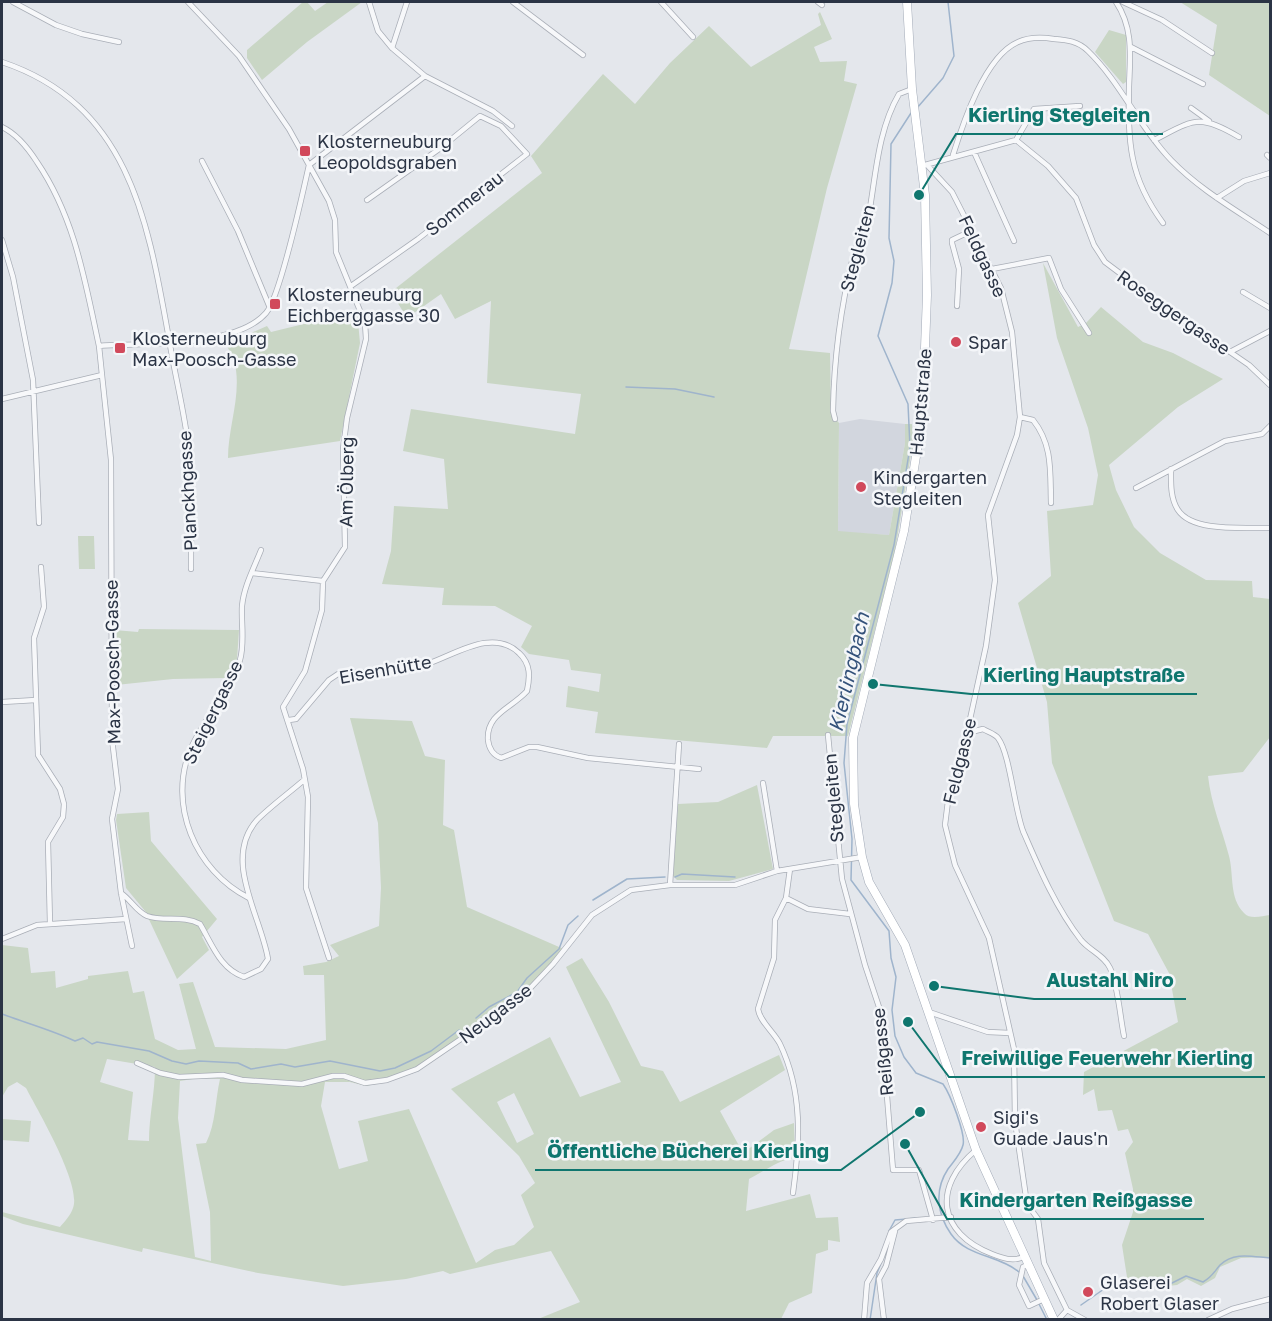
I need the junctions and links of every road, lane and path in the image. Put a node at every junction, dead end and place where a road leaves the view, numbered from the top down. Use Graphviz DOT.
graph roads {
  1 [pos="13,2"];
  2 [pos="188,2"];
  3 [pos="369,2"];
  4 [pos="407,2"];
  5 [pos="513,2"];
  6 [pos="661,2"];
  7 [pos="907,2"];
  8 [pos="1116,2"];
  9 [pos="1123,2"];
  10 [pos="693,37"];
  11 [pos="119,42"];
  12 [pos="1131,46"];
  13 [pos="392,48"];
  14 [pos="1212,54"];
  15 [pos="583,55"];
  16 [pos="2,62"];
  17 [pos="425,76"];
  18 [pos="1203,84"];
  19 [pos="912,89"];
  20 [pos="1129,100"];
  21 [pos="1080,106"];
  22 [pos="1191,108"];
  23 [pos="1209,121"];
  24 [pos="512,126"];
  25 [pos="2,127"];
  26 [pos="1239,137"];
  27 [pos="1016,140"];
  28 [pos="1154,140"];
  29 [pos="974,152"];
  30 [pos="953,155"];
  31 [pos="202,161"];
  32 [pos="309,165"];
  33 [pos="925,165"];
  34 [pos="1270,173"];
  35 [pos="1217,198"];
  36 [pos="367,200"];
  37 [pos="1163,223"];
  38 [pos="971,231"];
  39 [pos="1270,232"];
  40 [pos="2,240"];
  41 [pos="1014,241"];
  42 [pos="992,269"];
  43 [pos="351,286"];
  44 [pos="1243,292"];
  45 [pos="957,306"];
  46 [pos="270,308"];
  47 [pos="1270,308"];
  48 [pos="1270,331"];
  49 [pos="1089,333"];
  50 [pos="169,342"];
  51 [pos="99,346"];
  52 [pos="1230,352"];
  53 [pos="102,375"];
  54 [pos="1270,385"];
  55 [pos="34,391"];
  56 [pos="2,399"];
  57 [pos="1020,417"];
  58 [pos="835,420"];
  59 [pos="1270,426"];
  60 [pos="1171,469"];
  61 [pos="1136,488"];
  62 [pos="1051,503"];
  63 [pos="39,523"];
  64 [pos="1270,528"];
  65 [pos="261,550"];
  66 [pos="41,567"];
  67 [pos="191,569"];
  68 [pos="252,573"];
  69 [pos="323,581"];
  70 [pos="36,700"];
  71 [pos="2,702"];
  72 [pos="289,720"];
  73 [pos="967,734"];
  74 [pos="828,735"];
  75 [pos="679,744"];
  76 [pos="676,768"];
  77 [pos="699,769"];
  78 [pos="304,780"];
  79 [pos="763,783"];
  80 [pos="862,856"];
  81 [pos="842,860"];
  82 [pos="790,869"];
  83 [pos="777,871"];
  84 [pos="670,885"];
  85 [pos="121,893"];
  86 [pos="249,898"];
  87 [pos="786,898"];
  88 [pos="850,914"];
  89 [pos="126,918"];
  90 [pos="50,924"];
  91 [pos="2,939"];
  92 [pos="132,946"];
  93 [pos="328,958"];
  94 [pos="928,1012"];
  95 [pos="1010,1034"];
  96 [pos="1124,1036"];
  97 [pos="137,1063"];
  98 [pos="976,1150"];
  99 [pos="793,1193"];
  100 [pos="948,1217"];
  101 [pos="935,1220"];
  102 [pos="896,1229"];
  103 [pos="1024,1264"];
  104 [pos="1053,1284"];
  105 [pos="1041,1297"];
  106 [pos="1270,1299"];
  107 [pos="1067,1310"];
  108 [pos="864,1320"];
  109 [pos="884,1320"];
  110 [pos="1056,1320"];
  111 [pos="1085,1320"];
  112 [pos="1208,1320"];
  1 -- 11 [label="street"];
  2 -- 32 [label="street, Am Ölberg"];
  3 -- 13 [label="street"];
  4 -- 13 [label="street"];
  5 -- 15 [label="street"];
  6 -- 10 [label="street"];
  7 -- 19 [label="main road, Hauptstraße"];
  8 -- 12 [label="street"];
  9 -- 14 [label="street"];
  12 -- 18 [label="street"];
  12 -- 20 [label="street"];
  13 -- 17 [label="street"];
  16 -- 50 [label="street, Planckhgasse"];
  17 -- 24 [label="street"];
  17 -- 32 [label="street"];
  19 -- 33 [label="main road, Hauptstraße"];
  19 -- 58 [label="street, Stegleiten"];
  20 -- 28 [label="street"];
  20 -- 30 [label="street"];
  20 -- 37 [label="street"];
  21 -- 27 [label="street"];
  22 -- 23 [label="street"];
  23 -- 26 [label="street"];
  23 -- 28 [label="street"];
  25 -- 51 [label="street, Max-Poosch-Gasse"];
  27 -- 29 [label="street"];
  27 -- 52 [label="street, Roseggergasse"];
  28 -- 35 [label="street"];
  29 -- 30 [label="street"];
  29 -- 41 [label="street"];
  30 -- 33 [label="street"];
  31 -- 46 [label="street"];
  32 -- 43 [label="street, Am Ölberg"];
  32 -- 46 [label="street"];
  33 -- 38 [label="street, Feldgasse"];
  33 -- 80 [label="main road, Hauptstraße"];
  34 -- 35 [label="street"];
  35 -- 39 [label="street"];
  36 -- 43 [label="street, Sommerau"];
  38 -- 42 [label="street, Feldgasse"];
  38 -- 45 [label="street"];
  40 -- 55 [label="street"];
  42 -- 49 [label="street"];
  42 -- 57 [label="street, Feldgasse"];
  43 -- 69 [label="street, Am Ölberg"];
  44 -- 47 [label="street"];
  46 -- 50 [label="street"];
  48 -- 52 [label="street"];
  50 -- 51 [label="street"];
  50 -- 67 [label="street, Planckhgasse"];
  51 -- 53 [label="street, Max-Poosch-Gasse"];
  52 -- 54 [label="street, Roseggergasse"];
  53 -- 55 [label="street"];
  53 -- 85 [label="street, Max-Poosch-Gasse"];
  55 -- 56 [label="street"];
  55 -- 63 [label="street"];
  57 -- 62 [label="street"];
  57 -- 73 [label="street, Feldgasse"];
  59 -- 60 [label="street"];
  60 -- 61 [label="street"];
  60 -- 64 [label="street"];
  65 -- 68 [label="street, Steigergasse"];
  66 -- 70 [label="street"];
  68 -- 69 [label="street"];
  68 -- 86 [label="street, Steigergasse"];
  69 -- 72 [label="street"];
  70 -- 71 [label="street"];
  70 -- 90 [label="street"];
  72 -- 76 [label="street, Eisenhütte"];
  72 -- 78 [label="street"];
  73 -- 95 [label="street, Feldgasse"];
  73 -- 96 [label="street"];
  74 -- 81 [label="street, Stegleiten"];
  75 -- 76 [label="street"];
  76 -- 77 [label="street, Eisenhütte"];
  76 -- 84 [label="street"];
  78 -- 86 [label="street"];
  78 -- 93 [label="street"];
  79 -- 83 [label="street"];
  80 -- 81 [label="street, Neugasse"];
  80 -- 94 [label="main road, Hauptstraße"];
  81 -- 82 [label="street, Neugasse"];
  81 -- 88 [label="street, Reißgasse"];
  82 -- 83 [label="street, Neugasse"];
  82 -- 87 [label="street"];
  83 -- 84 [label="street, Neugasse"];
  84 -- 97 [label="street, Neugasse"];
  85 -- 86 [label="street"];
  85 -- 89 [label="street, Max-Poosch-Gasse"];
  87 -- 88 [label="street"];
  87 -- 99 [label="street"];
  88 -- 101 [label="street, Reißgasse"];
  89 -- 90 [label="street"];
  89 -- 92 [label="street, Max-Poosch-Gasse"];
  90 -- 91 [label="street"];
  94 -- 95 [label="street"];
  94 -- 98 [label="main road, Hauptstraße"];
  95 -- 104 [label="street, Feldgasse"];
  98 -- 100 [label="street"];
  98 -- 103 [label="main road"];
  100 -- 101 [label="street"];
  100 -- 103 [label="street"];
  101 -- 102 [label="street"];
  102 -- 108 [label="street"];
  102 -- 109 [label="street"];
  103 -- 105 [label="main road"];
  103 -- 105 [label="street"];
  104 -- 105 [label="street"];
  104 -- 107 [label="street"];
  105 -- 110 [label="main road"];
  106 -- 112 [label="street"];
  107 -- 110 [label="street"];
  107 -- 111 [label="street"];
}
